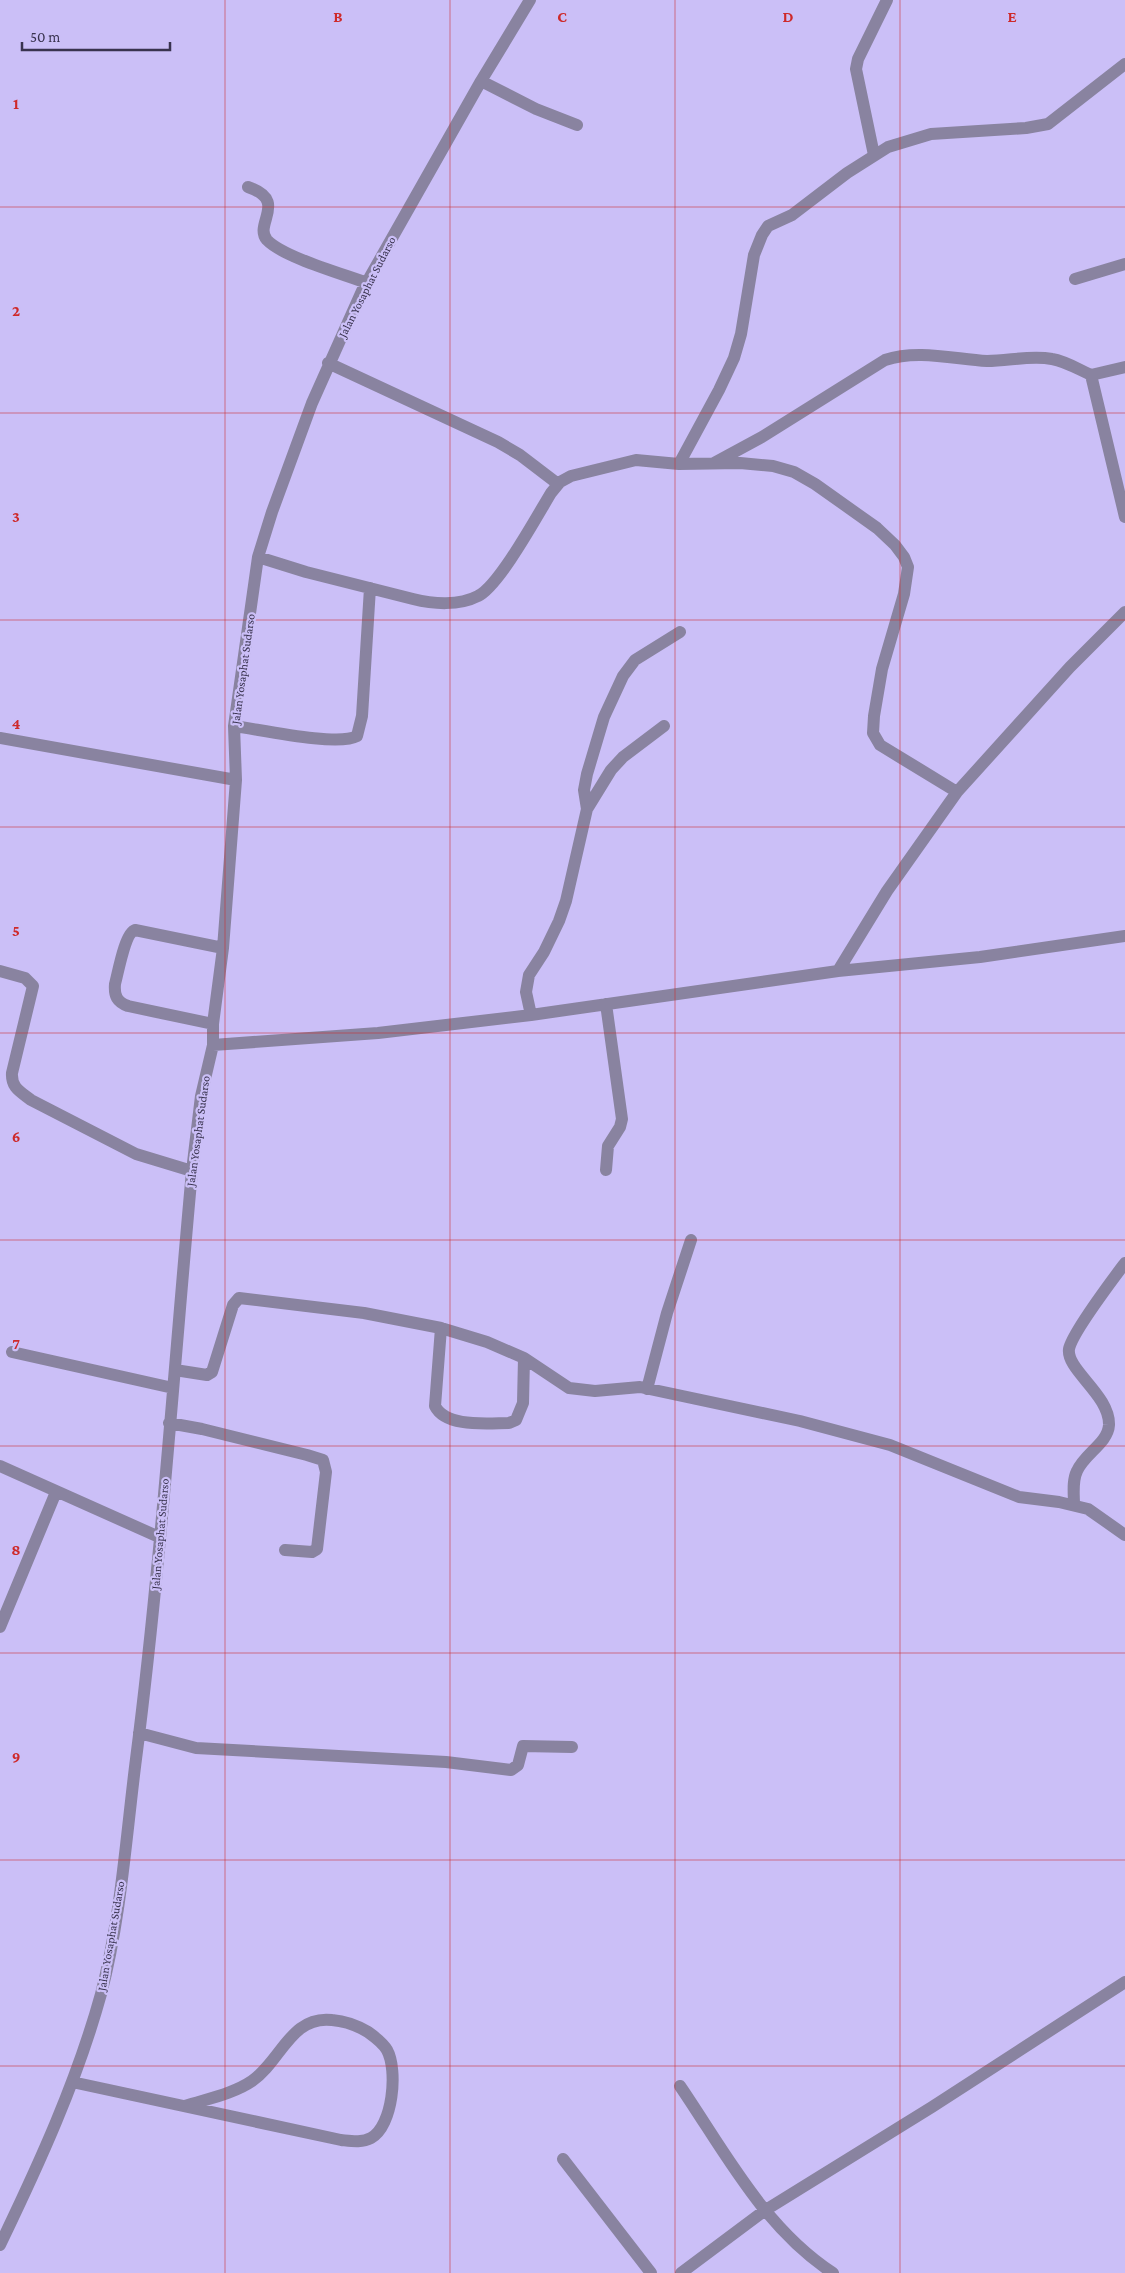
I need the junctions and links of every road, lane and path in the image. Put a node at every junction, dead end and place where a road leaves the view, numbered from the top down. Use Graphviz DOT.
graph roads {
  1 [pos="530,0"];
  2 [pos="887,0"];
  3 [pos="1125,64"];
  4 [pos="481,81"];
  5 [pos="577,125"];
  6 [pos="874,155"];
  7 [pos="248,186"];
  8 [pos="1125,264"];
  9 [pos="1075,280"];
  10 [pos="366,283"];
  11 [pos="328,363"];
  12 [pos="1125,366"];
  13 [pos="1091,375"];
  14 [pos="679,464"];
  15 [pos="712,464"];
  16 [pos="558,484"];
  17 [pos="1125,517"];
  18 [pos="258,557"];
  19 [pos="370,588"];
  20 [pos="1125,612"];
  21 [pos="680,632"];
  22 [pos="234,726"];
  23 [pos="664,726"];
  24 [pos="0,738"];
  25 [pos="236,780"];
  26 [pos="957,792"];
  27 [pos="588,809"];
  28 [pos="1125,936"];
  29 [pos="223,948"];
  30 [pos="0,971"];
  31 [pos="838,971"];
  32 [pos="606,1004"];
  33 [pos="531,1015"];
  34 [pos="213,1024"];
  35 [pos="213,1045"];
  36 [pos="192,1170"];
  37 [pos="606,1170"];
  38 [pos="691,1240"];
  39 [pos="1125,1263"];
  40 [pos="440,1328"];
  41 [pos="12,1352"];
  42 [pos="524,1358"];
  43 [pos="175,1370"];
  44 [pos="173,1388"];
  45 [pos="647,1389"];
  46 [pos="169,1424"];
  47 [pos="0,1466"];
  48 [pos="56,1492"];
  49 [pos="1074,1505"];
  50 [pos="1125,1535"];
  51 [pos="159,1537"];
  52 [pos="285,1550"];
  53 [pos="0,1627"];
  54 [pos="139,1733"];
  55 [pos="572,1747"];
  56 [pos="1125,1982"];
  57 [pos="72,2082"];
  58 [pos="680,2086"];
  59 [pos="185,2106"];
  60 [pos="563,2159"];
  61 [pos="764,2211"];
  62 [pos="0,2245"];
  63 [pos="651,2273"];
  64 [pos="681,2273"];
  65 [pos="833,2273"];
  1 -- 4 [label="street, Jalan Yosaphat Sudarso"];
  2 -- 6 [label="street"];
  3 -- 6 [label="street"];
  4 -- 5 [label="street"];
  4 -- 10 [label="street, Jalan Yosaphat Sudarso"];
  6 -- 14 [label="street"];
  7 -- 10 [label="street"];
  8 -- 9 [label="street"];
  10 -- 11 [label="street, Jalan Yosaphat Sudarso"];
  11 -- 16 [label="street"];
  11 -- 18 [label="street, Jalan Yosaphat Sudarso"];
  12 -- 13 [label="street"];
  13 -- 15 [label="street"];
  13 -- 17 [label="street"];
  14 -- 15 [label="street"];
  14 -- 16 [label="street"];
  15 -- 26 [label="street"];
  16 -- 19 [label="street"];
  18 -- 19 [label="street"];
  18 -- 22 [label="street, Jalan Yosaphat Sudarso"];
  19 -- 22 [label="street"];
  20 -- 26 [label="street"];
  21 -- 27 [label="street"];
  22 -- 25 [label="street, Jalan Yosaphat Sudarso"];
  23 -- 27 [label="street"];
  24 -- 25 [label="street"];
  25 -- 29 [label="street, Jalan Yosaphat Sudarso"];
  26 -- 31 [label="street"];
  27 -- 33 [label="street"];
  28 -- 31 [label="street"];
  29 -- 34 [label="street, Jalan Yosaphat Sudarso"];
  29 -- 34 [label="street"];
  30 -- 36 [label="street"];
  31 -- 32 [label="street"];
  32 -- 33 [label="street"];
  32 -- 37 [label="street"];
  33 -- 35 [label="street"];
  34 -- 35 [label="street, Jalan Yosaphat Sudarso"];
  35 -- 36 [label="street, Jalan Yosaphat Sudarso"];
  36 -- 43 [label="street, Jalan Yosaphat Sudarso"];
  38 -- 45 [label="street"];
  39 -- 49 [label="street"];
  40 -- 42 [label="street"];
  40 -- 42 [label="street"];
  40 -- 43 [label="street"];
  41 -- 44 [label="street"];
  42 -- 45 [label="street"];
  43 -- 44 [label="street, Jalan Yosaphat Sudarso"];
  44 -- 46 [label="street, Jalan Yosaphat Sudarso"];
  45 -- 49 [label="street"];
  46 -- 51 [label="street, Jalan Yosaphat Sudarso"];
  46 -- 52 [label="street"];
  47 -- 48 [label="street"];
  48 -- 51 [label="street"];
  48 -- 53 [label="street"];
  49 -- 50 [label="street"];
  51 -- 54 [label="street, Jalan Yosaphat Sudarso"];
  54 -- 55 [label="street"];
  54 -- 57 [label="street, Jalan Yosaphat Sudarso"];
  56 -- 61 [label="street"];
  57 -- 59 [label="street"];
  57 -- 62 [label="street, Jalan Yosaphat Sudarso"];
  58 -- 61 [label="street"];
  59 -- 59 [label="street"];
  60 -- 63 [label="street"];
  61 -- 64 [label="street"];
  61 -- 65 [label="street"];
}
